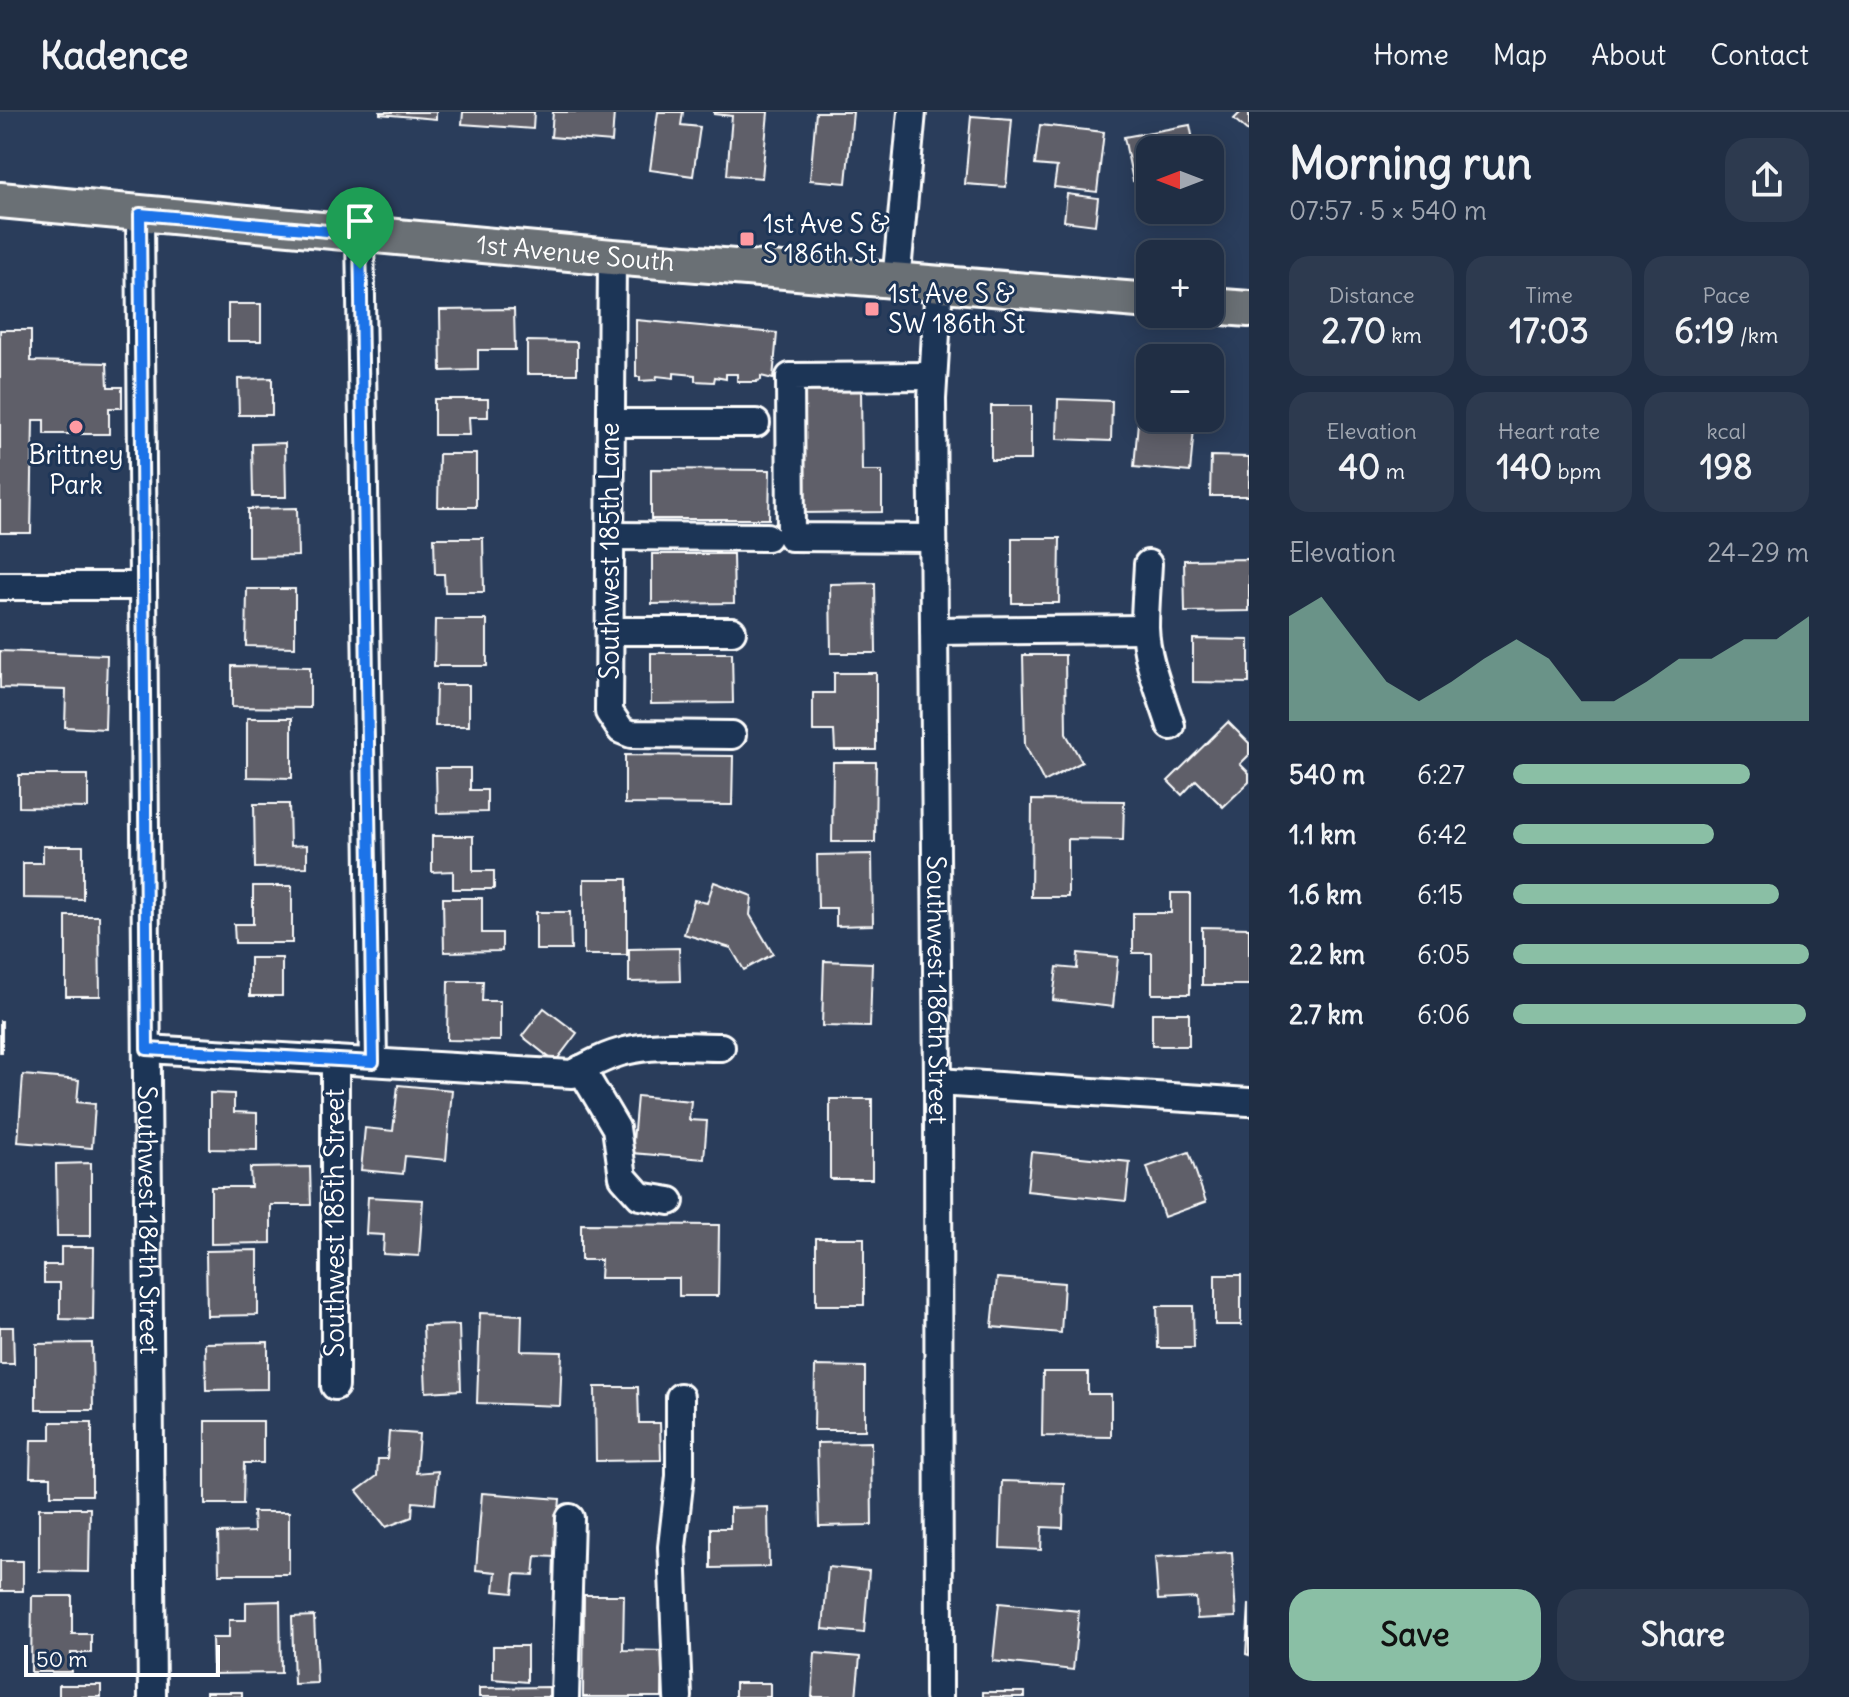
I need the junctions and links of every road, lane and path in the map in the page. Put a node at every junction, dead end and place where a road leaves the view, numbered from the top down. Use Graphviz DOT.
graph roads {
  1 [pos="912,112"];
  2 [pos="0,200"];
  3 [pos="140,214"];
  4 [pos="360,234"];
  5 [pos="612,257"];
  6 [pos="896,282"];
  7 [pos="939,284"];
  8 [pos="1136,300"];
  9 [pos="1224,307"];
  10 [pos="1249,309"];
  11 [pos="933,376"];
  12 [pos="611,423"];
  13 [pos="756,423"];
  14 [pos="611,536"];
  15 [pos="767,537"];
  16 [pos="933,538"];
  17 [pos="1148,564"];
  18 [pos="0,586"];
  19 [pos="143,586"];
  20 [pos="1145,629"];
  21 [pos="610,631"];
  22 [pos="732,631"];
  23 [pos="934,631"];
  24 [pos="1171,726"];
  25 [pos="732,735"];
  26 [pos="721,1047"];
  27 [pos="147,1049"];
  28 [pos="335,1060"];
  29 [pos="373,1062"];
  30 [pos="581,1069"];
  31 [pos="938,1082"];
  32 [pos="1249,1102"];
  33 [pos="670,1201"];
  34 [pos="335,1386"];
  35 [pos="680,1397"];
  36 [pos="570,1518"];
  37 [pos="152,1697"];
  38 [pos="565,1697"];
  39 [pos="678,1697"];
  40 [pos="939,1697"];
  1 -- 6 [label="street"];
  2 -- 3 [label="main road, 1st Avenue South"];
  3 -- 4 [label="main road, 1st Avenue South"];
  3 -- 19 [label="street, Southwest 184th Street"];
  4 -- 5 [label="main road, 1st Avenue South"];
  4 -- 29 [label="street, Southwest 185th Street"];
  5 -- 6 [label="main road, 1st Avenue South"];
  5 -- 12 [label="street, Southwest 185th Lane"];
  6 -- 7 [label="main road, 1st Avenue South"];
  7 -- 8 [label="main road, 1st Avenue South"];
  7 -- 11 [label="street, Southwest 186th Street"];
  9 -- 10 [label="main road"];
  11 -- 16 [label="street, Southwest 186th Street"];
  11 -- 16 [label="street"];
  12 -- 13 [label="street"];
  12 -- 14 [label="street, Southwest 185th Lane"];
  14 -- 15 [label="street"];
  14 -- 21 [label="street, Southwest 185th Lane"];
  16 -- 23 [label="street, Southwest 186th Street"];
  17 -- 20 [label="street"];
  18 -- 19 [label="street"];
  19 -- 27 [label="street, Southwest 184th Street"];
  20 -- 23 [label="street"];
  20 -- 24 [label="street"];
  21 -- 22 [label="street"];
  21 -- 25 [label="street, Southwest 185th Lane"];
  23 -- 31 [label="street, Southwest 186th Street"];
  26 -- 30 [label="street"];
  27 -- 28 [label="street"];
  27 -- 37 [label="street, Southwest 184th Street"];
  28 -- 29 [label="street"];
  28 -- 34 [label="street, Southwest 185th Street"];
  29 -- 30 [label="street"];
  30 -- 33 [label="street"];
  31 -- 32 [label="street"];
  31 -- 40 [label="street, Southwest 186th Street"];
  35 -- 39 [label="street"];
  36 -- 38 [label="street"];
}
